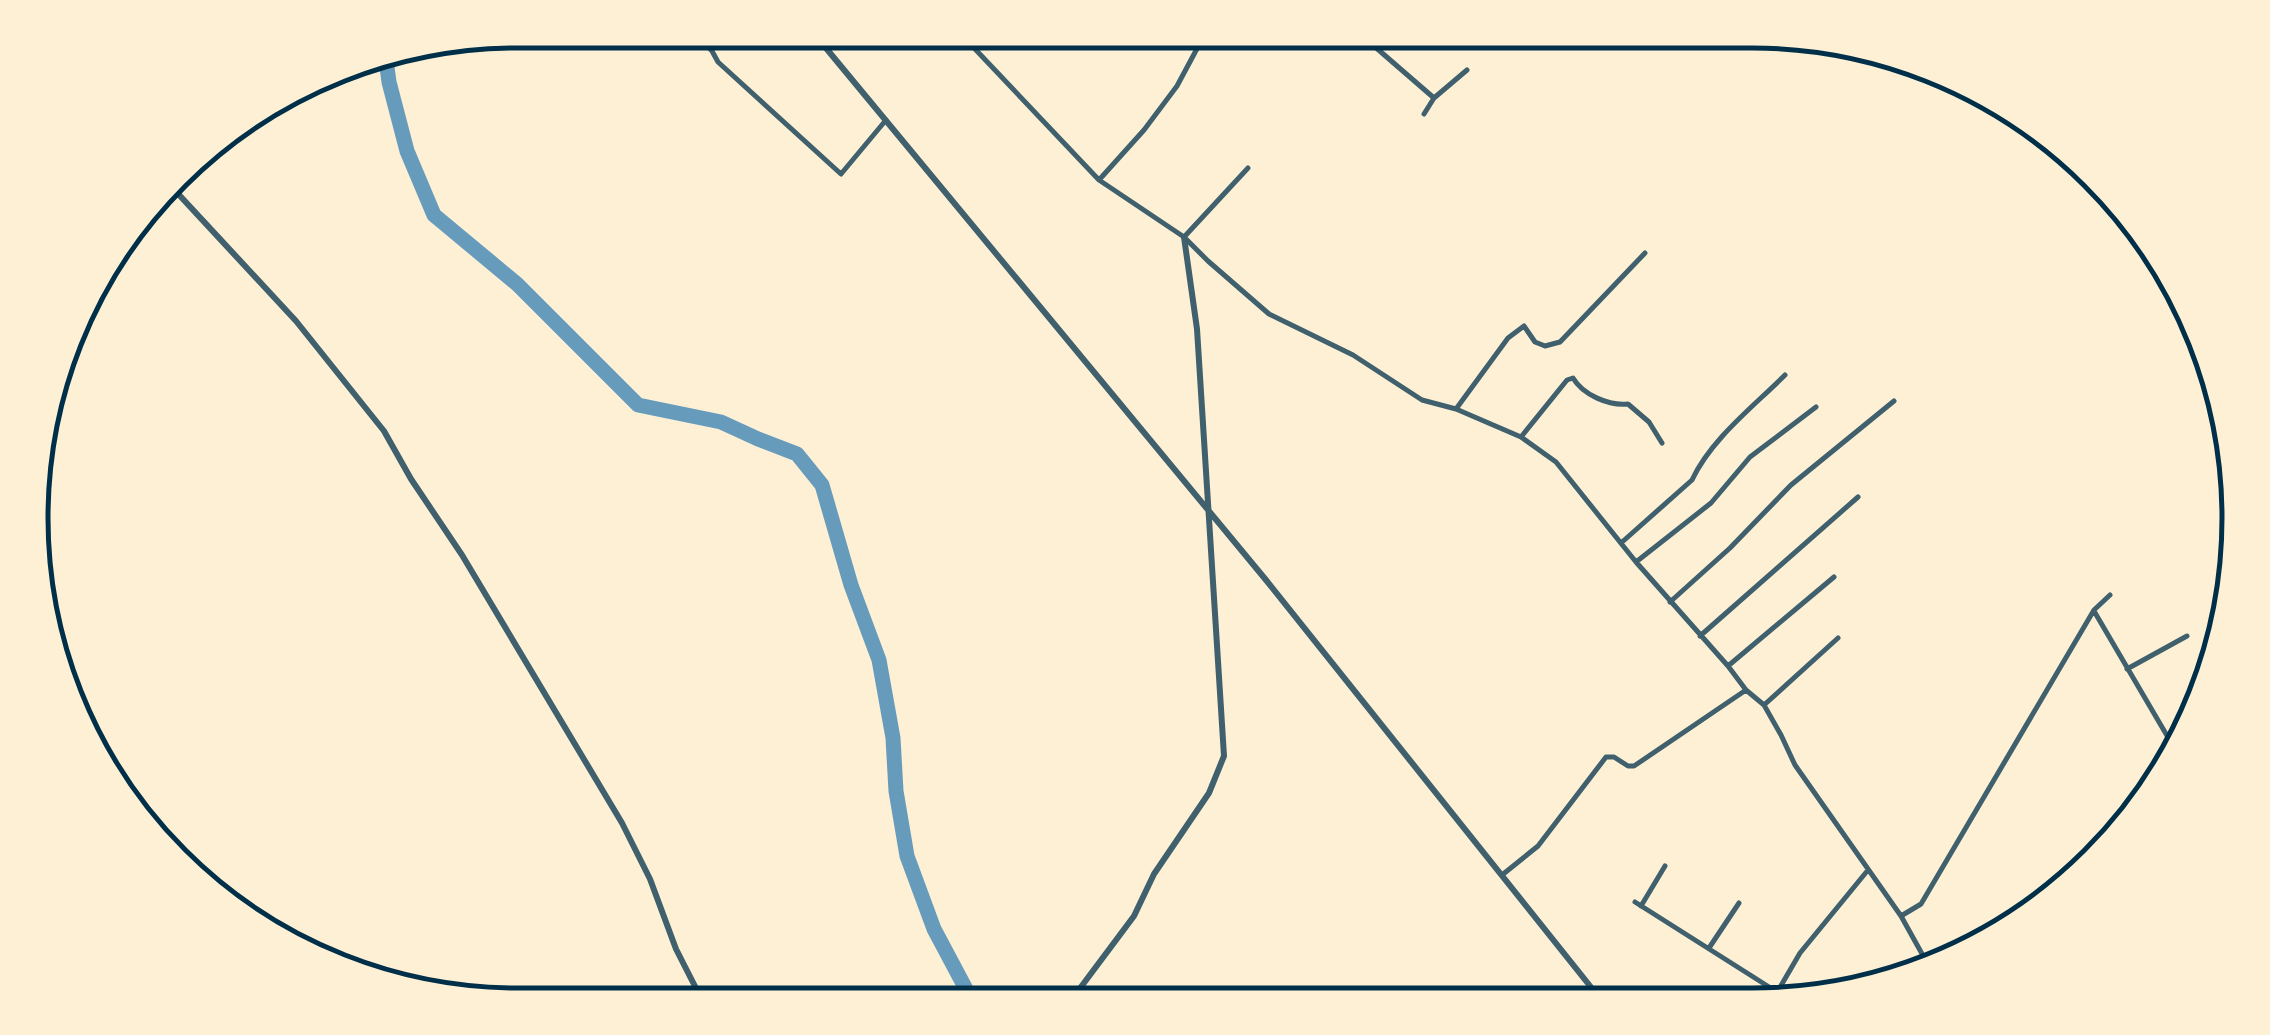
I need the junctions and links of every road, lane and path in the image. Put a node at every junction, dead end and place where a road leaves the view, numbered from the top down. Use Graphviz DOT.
graph roads {
  1 [pos="708,48"];
  2 [pos="826,48"];
  3 [pos="975,48"];
  4 [pos="1197,48"];
  5 [pos="1376,48"];
  6 [pos="1467,70"];
  7 [pos="1434,98"];
  8 [pos="1424,114"];
  9 [pos="886,120"];
  10 [pos="1248,168"];
  11 [pos="1099,180"];
  12 [pos="178,193"];
  13 [pos="1184,236"];
  14 [pos="1644,253"];
  15 [pos="1785,375"];
  16 [pos="1894,401"];
  17 [pos="1816,407"];
  18 [pos="1456,409"];
  19 [pos="1521,437"];
  20 [pos="1662,443"];
  21 [pos="1858,497"];
  22 [pos="1210,512"];
  23 [pos="1621,543"];
  24 [pos="1636,562"];
  25 [pos="1834,577"];
  26 [pos="2110,595"];
  27 [pos="1670,602"];
  28 [pos="2094,610"];
  29 [pos="1700,636"];
  30 [pos="2187,636"];
  31 [pos="1838,638"];
  32 [pos="1728,666"];
  33 [pos="2127,669"];
  34 [pos="1746,690"];
  35 [pos="1764,705"];
  36 [pos="2168,737"];
  37 [pos="1665,866"];
  38 [pos="1868,870"];
  39 [pos="1502,876"];
  40 [pos="1740,903"];
  41 [pos="1901,916"];
  42 [pos="1710,948"];
  43 [pos="1923,956"];
  44 [pos="1780,986"];
  45 [pos="1769,987"];
  46 [pos="696,988"];
  47 [pos="1079,988"];
  48 [pos="1591,988"];
  1 -- 9 [label="street"];
  2 -- 9 [label="street"];
  3 -- 11 [label="street"];
  4 -- 11 [label="street"];
  5 -- 7 [label="street"];
  6 -- 7 [label="street"];
  7 -- 8 [label="street"];
  9 -- 22 [label="street"];
  10 -- 13 [label="street"];
  11 -- 13 [label="street"];
  12 -- 46 [label="street"];
  13 -- 18 [label="street"];
  13 -- 22 [label="street"];
  14 -- 18 [label="street"];
  15 -- 23 [label="street"];
  16 -- 27 [label="street"];
  17 -- 24 [label="street"];
  18 -- 19 [label="street"];
  19 -- 20 [label="street"];
  19 -- 23 [label="street"];
  21 -- 29 [label="street"];
  22 -- 39 [label="street"];
  22 -- 47 [label="street"];
  23 -- 24 [label="street"];
  24 -- 27 [label="street"];
  25 -- 32 [label="street"];
  26 -- 28 [label="street"];
  27 -- 29 [label="street"];
  28 -- 33 [label="street"];
  28 -- 41 [label="street"];
  29 -- 32 [label="street"];
  30 -- 33 [label="street"];
  31 -- 35 [label="street"];
  32 -- 34 [label="street"];
  33 -- 36 [label="street"];
  34 -- 35 [label="street"];
  34 -- 39 [label="street"];
  35 -- 38 [label="street"];
  37 -- 42 [label="street"];
  38 -- 41 [label="street"];
  38 -- 44 [label="street"];
  39 -- 48 [label="street"];
  40 -- 42 [label="street"];
  41 -- 43 [label="street"];
  42 -- 45 [label="street"];
}
